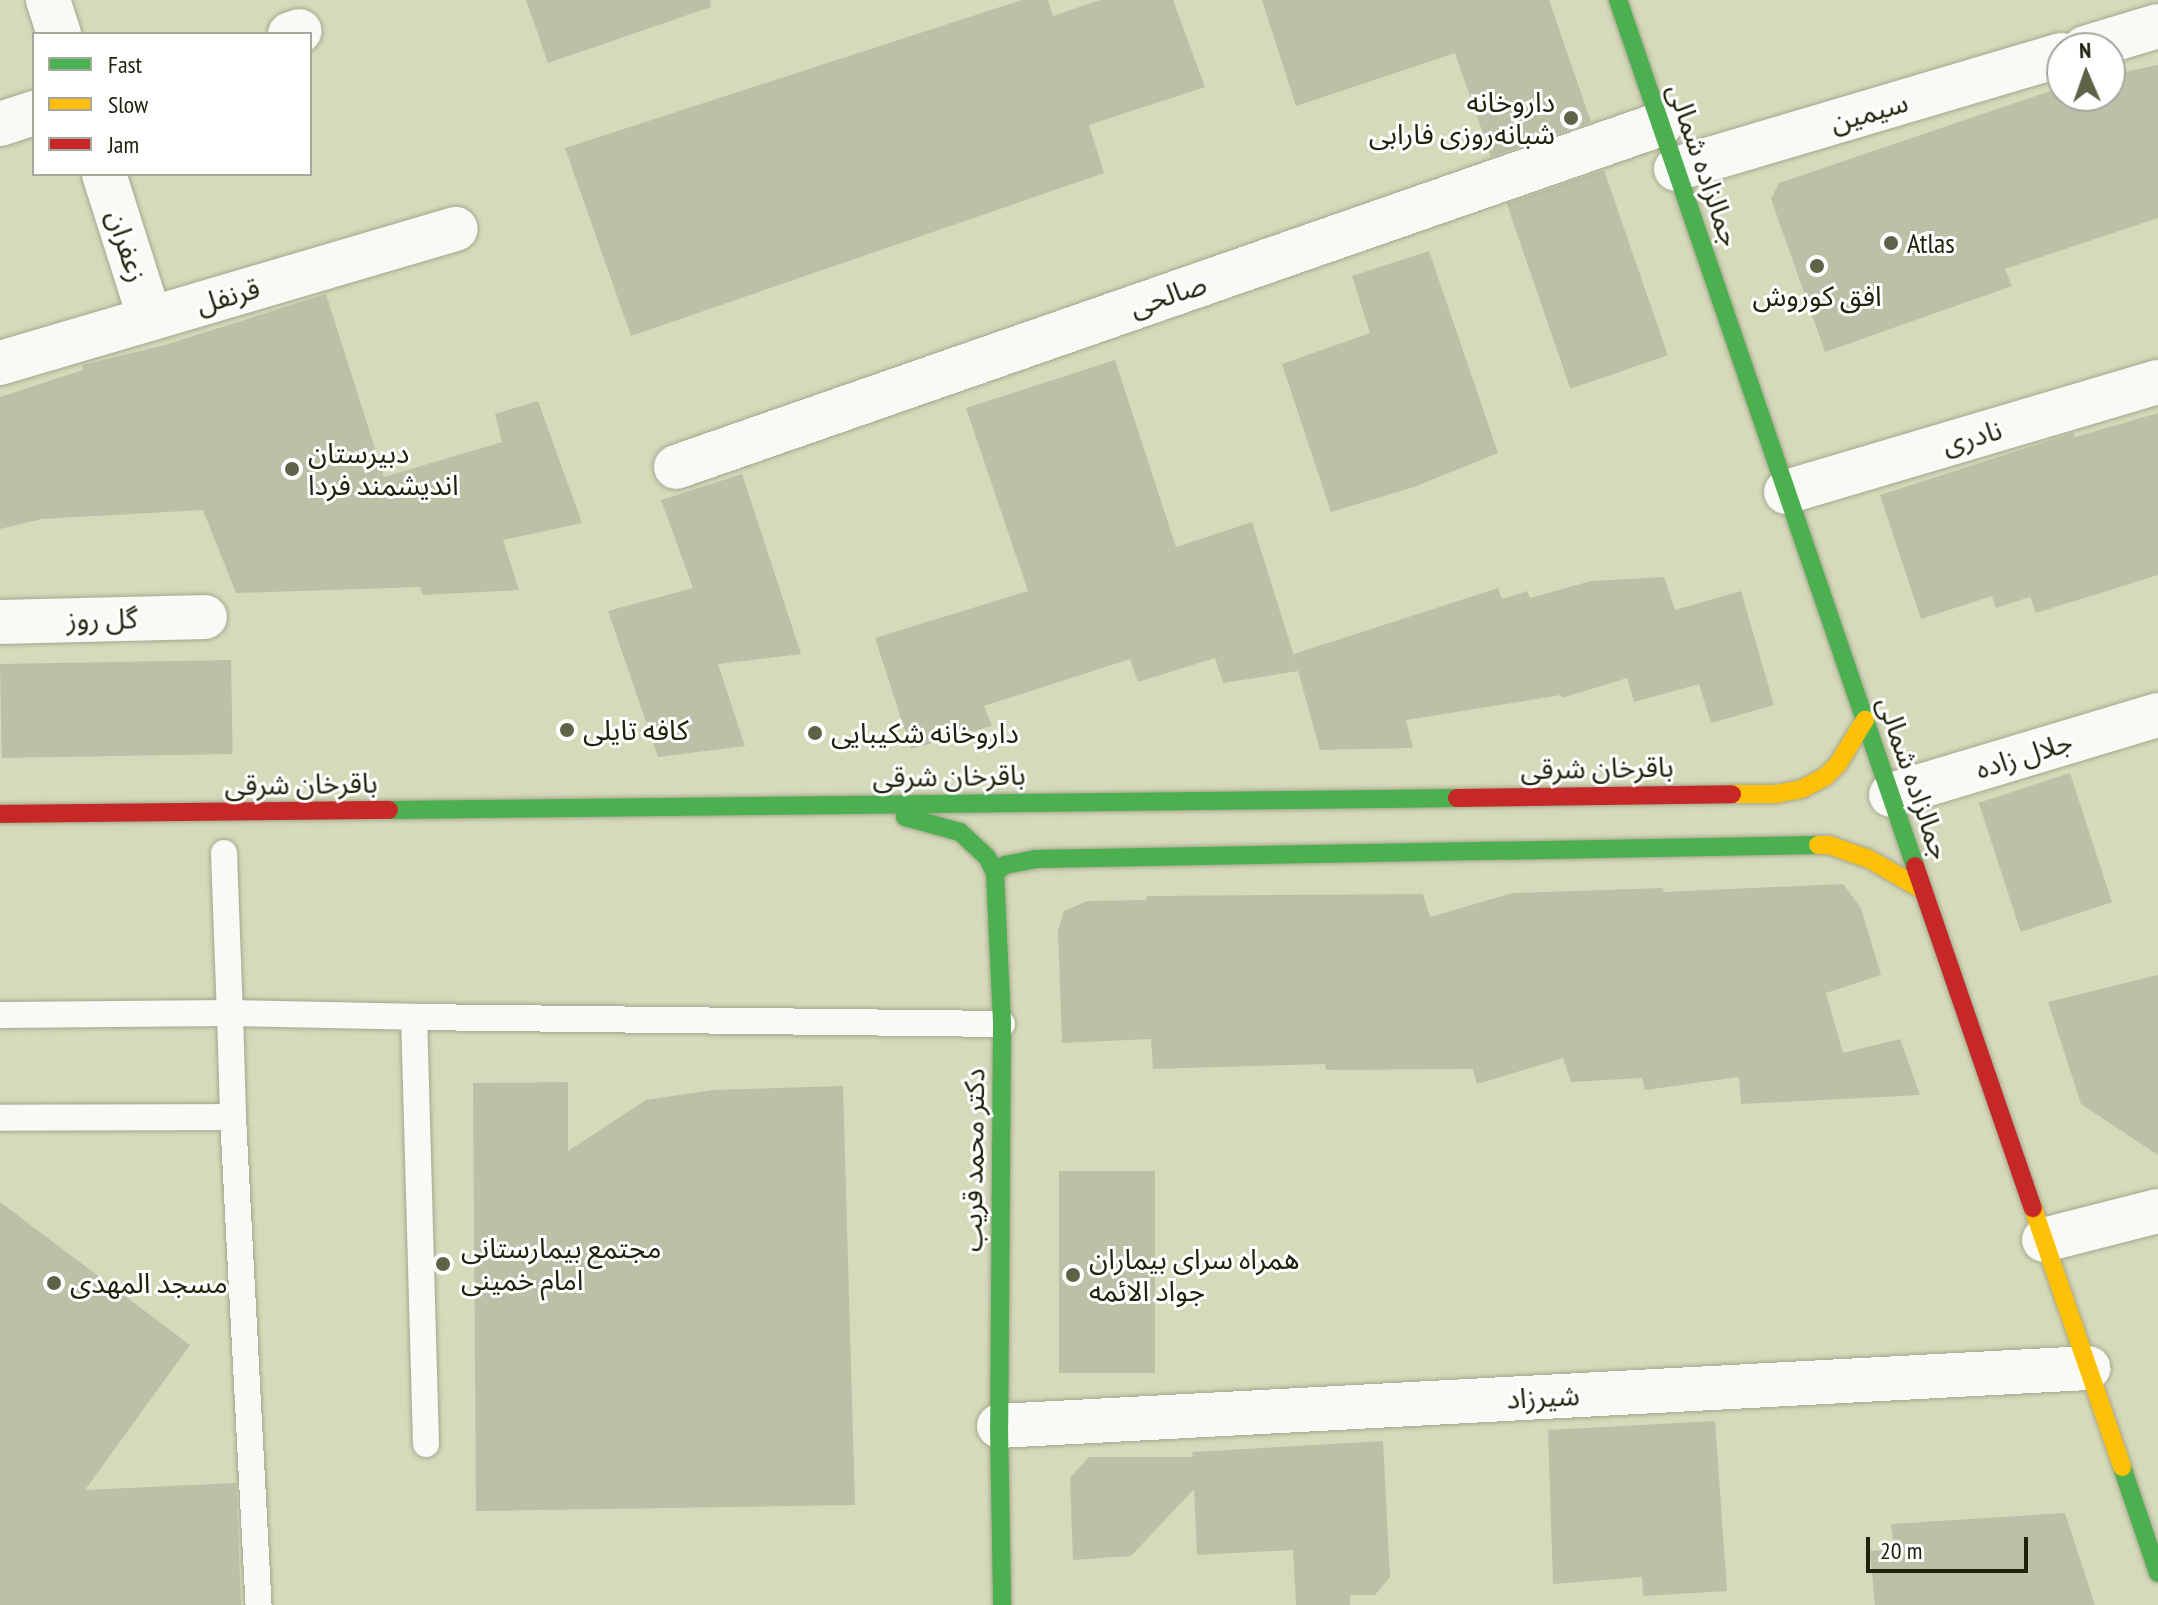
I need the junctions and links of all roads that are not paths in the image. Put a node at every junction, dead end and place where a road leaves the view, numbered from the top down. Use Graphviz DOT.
graph roads {
  1 [pos="48,0"];
  2 [pos="1618,0"];
  3 [pos="2158,26"];
  4 [pos="58,32"];
  5 [pos="2126,36"];
  6 [pos="2046,60"];
  7 [pos="32,114"];
  8 [pos="0,124"];
  9 [pos="1661,124"];
  10 [pos="1676,169"];
  11 [pos="105,176"];
  12 [pos="456,229"];
  13 [pos="150,319"];
  14 [pos="0,363"];
  15 [pos="2158,382"];
  16 [pos="676,467"];
  17 [pos="1786,492"];
  18 [pos="205,617"];
  19 [pos="0,622"];
  20 [pos="2158,715"];
  21 [pos="1865,720"];
  22 [pos="1891,795"];
  23 [pos="860,805"];
  24 [pos="0,814"];
  25 [pos="224,853"];
  26 [pos="995,873"];
  27 [pos="1923,890"];
  28 [pos="230,1013"];
  29 [pos="0,1015"];
  30 [pos="414,1017"];
  31 [pos="1002,1024"];
  32 [pos="233,1117"];
  33 [pos="0,1118"];
  34 [pos="2158,1211"];
  35 [pos="2044,1240"];
  36 [pos="2088,1368"];
  37 [pos="999,1426"];
  38 [pos="426,1444"];
  39 [pos="2158,1573"];
  40 [pos="259,1605"];
  41 [pos="1002,1605"];
  1 -- 4 [label="street"];
  2 -- 9 [label="street, جمالزاده شمالی"];
  3 -- 5 [label="street"];
  6 -- 10 [label="street, سیمین"];
  7 -- 8 [label="street"];
  9 -- 10 [label="street, جمالزاده شمالی"];
  9 -- 16 [label="street, صالحی"];
  10 -- 17 [label="street, جمالزاده شمالی"];
  11 -- 13 [label="street, زعفران"];
  12 -- 13 [label="street, قرنفل"];
  13 -- 14 [label="street, قرنفل"];
  15 -- 17 [label="street, نادری"];
  17 -- 21 [label="street, جمالزاده شمالی"];
  18 -- 19 [label="street, گل روز"];
  20 -- 22 [label="street, جلال زاده"];
  21 -- 22 [label="street, جمالزاده شمالی"];
  21 -- 23 [label="street, باقرخان شرقی"];
  22 -- 27 [label="street, جمالزاده شمالی"];
  23 -- 24 [label="street, باقرخان شرقی"];
  23 -- 26 [label="street"];
  25 -- 28 [label="lane"];
  26 -- 27 [label="street"];
  26 -- 31 [label="street, دکتر محمد قریب"];
  27 -- 35 [label="street, جمالزاده شمالی"];
  28 -- 29 [label="lane"];
  28 -- 30 [label="lane"];
  28 -- 32 [label="lane"];
  30 -- 31 [label="lane"];
  30 -- 38 [label="lane"];
  31 -- 37 [label="street, دکتر محمد قریب"];
  32 -- 33 [label="lane"];
  32 -- 40 [label="lane"];
  34 -- 35 [label="street"];
  35 -- 36 [label="street, جمالزاده شمالی"];
  36 -- 37 [label="street, شیرزاد"];
  36 -- 39 [label="street, جمالزاده شمالی"];
  37 -- 41 [label="street, دکتر محمد قریب"];
}
